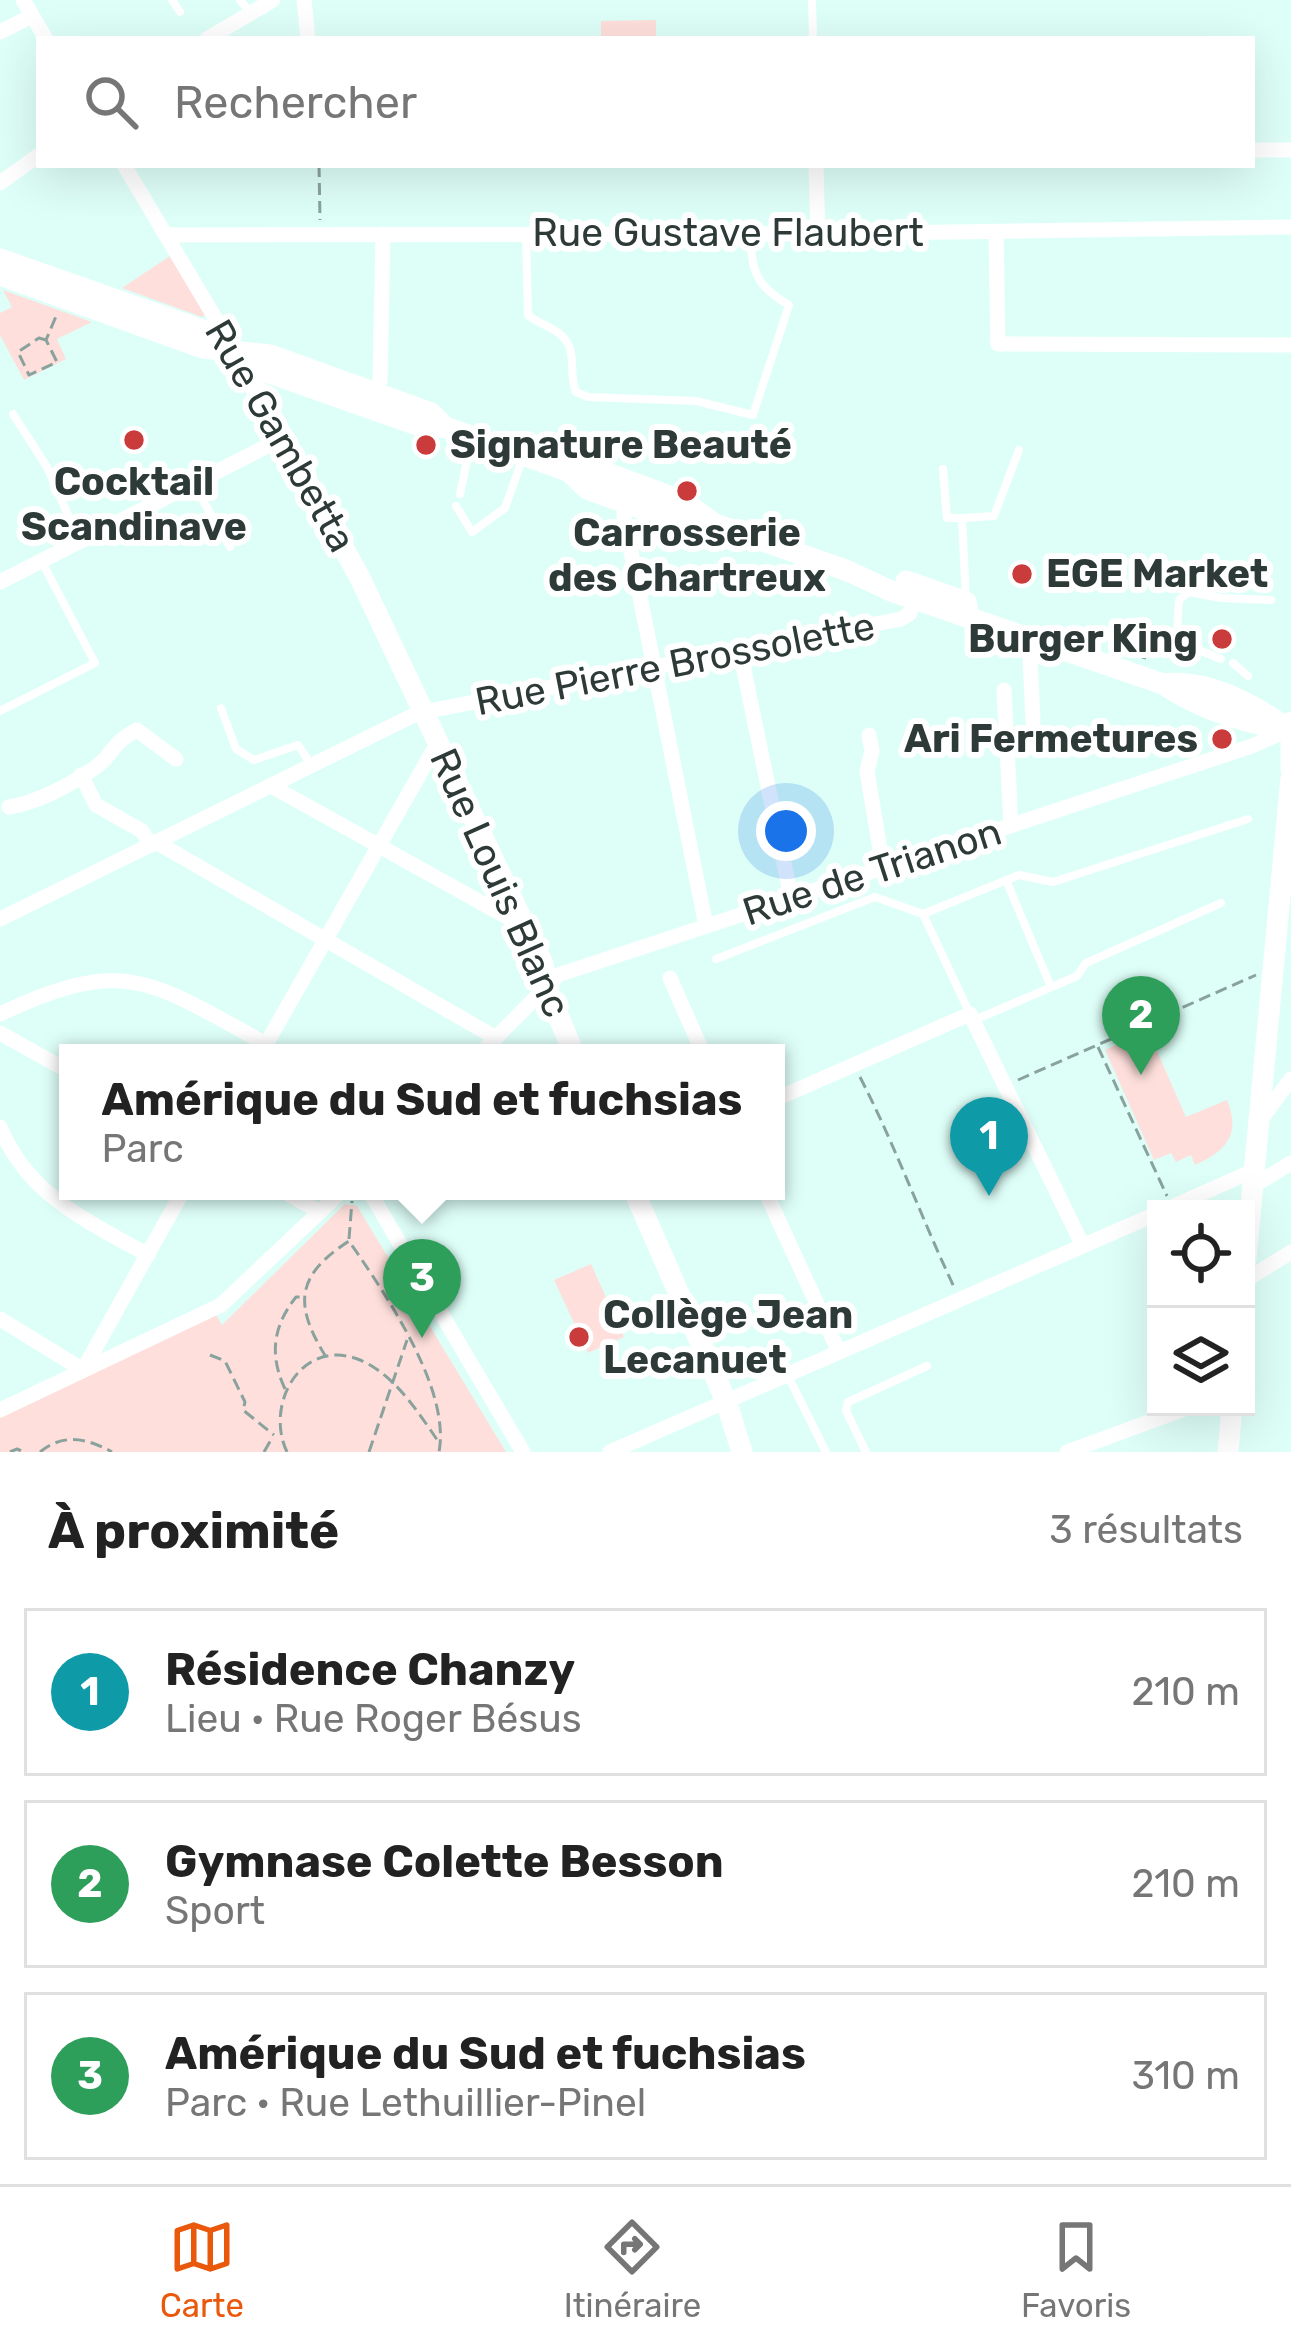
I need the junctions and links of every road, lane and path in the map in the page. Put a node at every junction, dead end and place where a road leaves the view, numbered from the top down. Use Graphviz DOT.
graph roads {
  1 [pos="172,0"];
  2 [pos="273,0"];
  3 [pos="304,0"];
  4 [pos="812,0"];
  5 [pos="27,5"];
  6 [pos="245,5"];
  7 [pos="180,12"];
  8 [pos="0,32"];
  9 [pos="44,36"];
  10 [pos="210,36"];
  11 [pos="308,36"];
  12 [pos="813,36"];
  13 [pos="1255,150"];
  14 [pos="1291,150"];
  15 [pos="36,157"];
  16 [pos="126,168"];
  17 [pos="319,168"];
  18 [pos="817,168"];
  19 [pos="0,183"];
  20 [pos="1291,227"];
  21 [pos="996,232"];
  22 [pos="320,234"];
  23 [pos="383,234"];
  24 [pos="526,234"];
  25 [pos="752,234"];
  26 [pos="818,234"];
  27 [pos="166,235"];
  28 [pos="0,259"];
  29 [pos="0,275"];
  30 [pos="60,307"];
  31 [pos="46,340"];
  32 [pos="1291,345"];
  33 [pos="235,350"];
  34 [pos="375,392"];
  35 [pos="13,414"];
  36 [pos="445,427"];
  37 [pos="472,436"];
  38 [pos="285,437"];
  39 [pos="1019,450"];
  40 [pos="524,455"];
  41 [pos="943,469"];
  42 [pos="568,471"];
  43 [pos="150,484"];
  44 [pos="193,484"];
  45 [pos="460,494"];
  46 [pos="159,501"];
  47 [pos="625,503"];
  48 [pos="456,506"];
  49 [pos="962,518"];
  50 [pos="715,524"];
  51 [pos="80,541"];
  52 [pos="230,547"];
  53 [pos="41,561"];
  54 [pos="848,571"];
  55 [pos="0,582"];
  56 [pos="915,600"];
  57 [pos="1271,600"];
  58 [pos="967,608"];
  59 [pos="1036,639"];
  60 [pos="740,651"];
  61 [pos="1221,659"];
  62 [pos="1233,663"];
  63 [pos="653,668"];
  64 [pos="1248,676"];
  65 [pos="1004,691"];
  66 [pos="221,709"];
  67 [pos="0,711"];
  68 [pos="424,713"];
  69 [pos="1033,721"];
  70 [pos="1290,728"];
  71 [pos="869,735"];
  72 [pos="438,742"];
  73 [pos="176,759"];
  74 [pos="313,767"];
  75 [pos="1291,769"];
  76 [pos="81,775"];
  77 [pos="1291,778"];
  78 [pos="273,787"];
  79 [pos="8,807"];
  80 [pos="1247,819"];
  81 [pos="1011,826"];
  82 [pos="153,844"];
  83 [pos="377,846"];
  84 [pos="883,868"];
  85 [pos="1006,880"];
  86 [pos="791,897"];
  87 [pos="1221,903"];
  88 [pos="923,914"];
  89 [pos="0,919"];
  90 [pos="706,926"];
  91 [pos="525,927"];
  92 [pos="324,940"];
  93 [pos="716,959"];
  94 [pos="1274,967"];
  95 [pos="670,977"];
  96 [pos="549,986"];
  97 [pos="1051,987"];
  98 [pos="0,1014"];
  99 [pos="972,1017"];
  100 [pos="0,1033"];
  101 [pos="496,1038"];
  102 [pos="257,1044"];
  103 [pos="266,1044"];
  104 [pos="490,1044"];
  105 [pos="570,1044"];
  106 [pos="699,1044"];
  107 [pos="1097,1045"];
  108 [pos="854,1064"];
  109 [pos="59,1066"];
  110 [pos="1291,1079"];
  111 [pos="1005,1086"];
  112 [pos="785,1095"];
  113 [pos="1260,1121"];
  114 [pos="0,1127"];
  115 [pos="6,1160"];
  116 [pos="1291,1163"];
  117 [pos="1254,1178"];
  118 [pos="178,1200"];
  119 [pos="299,1200"];
  120 [pos="344,1200"];
  121 [pos="348,1200"];
  122 [pos="374,1200"];
  123 [pos="638,1200"];
  124 [pos="769,1200"];
  125 [pos="1161,1200"];
  126 [pos="1193,1200"];
  127 [pos="1252,1200"];
  128 [pos="320,1212"];
  129 [pos="1147,1218"];
  130 [pos="349,1240"];
  131 [pos="1083,1246"];
  132 [pos="1291,1252"];
  133 [pos="148,1256"];
  134 [pos="1255,1274"];
  135 [pos="302,1297"];
  136 [pos="960,1299"];
  137 [pos="0,1318"];
  138 [pos="407,1339"];
  139 [pos="839,1352"];
  140 [pos="210,1355"];
  141 [pos="326,1357"];
  142 [pos="927,1366"];
  143 [pos="83,1370"];
  144 [pos="788,1375"];
  145 [pos="392,1385"];
  146 [pos="286,1391"];
  147 [pos="726,1401"];
  148 [pos="0,1410"];
  149 [pos="1165,1416"];
  150 [pos="1231,1416"];
  151 [pos="278,1429"];
  152 [pos="274,1435"];
  153 [pos="441,1444"];
  154 [pos="10,1452"];
  155 [pos="24,1452"];
  156 [pos="40,1452"];
  157 [pos="112,1452"];
  158 [pos="265,1452"];
  159 [pos="287,1452"];
  160 [pos="369,1452"];
  161 [pos="439,1452"];
  162 [pos="523,1452"];
  163 [pos="610,1452"];
  164 [pos="742,1452"];
  165 [pos="826,1452"];
  166 [pos="866,1452"];
  167 [pos="1067,1452"];
  168 [pos="1228,1452"];
  1 -- 7 [label="lane"];
  2 -- 6 [label="street"];
  3 -- 11 [label="street"];
  4 -- 12 [label="lane"];
  5 -- 8 [label="street"];
  5 -- 9 [label="street"];
  6 -- 10 [label="street"];
  13 -- 14 [label="street"];
  15 -- 19 [label="street"];
  16 -- 27 [label="street, Rue Gambetta"];
  17 -- 22 [label="path"];
  18 -- 26 [label="street"];
  20 -- 21 [label="street, Rue Gustave Flaubert"];
  21 -- 26 [label="street, Rue Gustave Flaubert"];
  21 -- 32 [label="street"];
  22 -- 23 [label="street, Rue Gustave Flaubert"];
  22 -- 27 [label="street, Rue Gustave Flaubert"];
  23 -- 24 [label="street, Rue Gustave Flaubert"];
  23 -- 34 [label="street"];
  24 -- 25 [label="street, Rue Gustave Flaubert"];
  24 -- 25 [label="lane"];
  25 -- 26 [label="street, Rue Gustave Flaubert"];
  27 -- 33 [label="street, Rue Gambetta"];
  28 -- 33 [label="main road"];
  29 -- 33 [label="main road"];
  30 -- 31 [label="path"];
  31 -- 31 [label="path"];
  33 -- 34 [label="main road"];
  33 -- 36 [label="main road"];
  33 -- 38 [label="main road, Rue Gambetta"];
  34 -- 36 [label="main road"];
  35 -- 51 [label="lane"];
  36 -- 37 [label="main road"];
  37 -- 40 [label="main road"];
  37 -- 45 [label="lane"];
  38 -- 44 [label="street"];
  38 -- 68 [label="main road, Rue Gambetta"];
  39 -- 49 [label="lane"];
  40 -- 42 [label="main road"];
  40 -- 48 [label="lane"];
  41 -- 49 [label="lane"];
  42 -- 47 [label="main road"];
  42 -- 50 [label="main road"];
  43 -- 46 [label="lane"];
  44 -- 46 [label="street"];
  44 -- 52 [label="lane"];
  46 -- 51 [label="street"];
  47 -- 50 [label="main road"];
  47 -- 63 [label="street"];
  49 -- 58 [label="lane"];
  50 -- 54 [label="main road"];
  51 -- 53 [label="street"];
  53 -- 55 [label="street"];
  53 -- 67 [label="lane"];
  54 -- 56 [label="main road"];
  54 -- 58 [label="main road"];
  56 -- 58 [label="main road"];
  56 -- 60 [label="street, Rue Pierre Brossolette"];
  57 -- 61 [label="lane"];
  58 -- 59 [label="main road"];
  59 -- 69 [label="street"];
  59 -- 70 [label="main road"];
  60 -- 63 [label="street, Rue Pierre Brossolette"];
  60 -- 86 [label="street"];
  62 -- 64 [label="lane"];
  63 -- 68 [label="street, Rue Pierre Brossolette"];
  63 -- 90 [label="street"];
  65 -- 81 [label="street"];
  66 -- 74 [label="lane"];
  68 -- 72 [label="main road, Rue Louis Blanc"];
  68 -- 74 [label="street, Rue Pierre Brossolette"];
  70 -- 75 [label="main road"];
  70 -- 81 [label="street, Rue de Trianon"];
  71 -- 84 [label="street"];
  72 -- 83 [label="street"];
  72 -- 91 [label="main road, Rue Louis Blanc"];
  73 -- 76 [label="street"];
  74 -- 78 [label="street, Rue Pierre Brossolette"];
  76 -- 79 [label="street"];
  76 -- 82 [label="street"];
  77 -- 94 [label="main road"];
  78 -- 82 [label="street, Rue Pierre Brossolette"];
  78 -- 83 [label="street"];
  80 -- 85 [label="lane"];
  81 -- 84 [label="street, Rue de Trianon"];
  82 -- 89 [label="street, Rue Pierre Brossolette"];
  82 -- 92 [label="street"];
  83 -- 91 [label="street"];
  83 -- 92 [label="street"];
  84 -- 86 [label="street, Rue de Trianon"];
  85 -- 88 [label="lane"];
  85 -- 97 [label="lane"];
  86 -- 90 [label="street, Rue de Trianon"];
  87 -- 97 [label="lane"];
  88 -- 93 [label="lane"];
  88 -- 99 [label="lane"];
  90 -- 96 [label="street, Rue de Trianon"];
  91 -- 96 [label="main road, Rue Louis Blanc"];
  92 -- 101 [label="street"];
  92 -- 103 [label="street"];
  94 -- 107 [label="path"];
  94 -- 113 [label="main road"];
  95 -- 106 [label="street"];
  96 -- 101 [label="street, Rue de Trianon"];
  96 -- 105 [label="main road, Rue Louis Blanc"];
  97 -- 99 [label="lane"];
  98 -- 102 [label="street"];
  99 -- 108 [label="street"];
  99 -- 111 [label="street"];
  100 -- 109 [label="street"];
  101 -- 104 [label="street, Rue de Trianon"];
  107 -- 111 [label="path"];
  107 -- 125 [label="path"];
  108 -- 112 [label="street"];
  108 -- 136 [label="path"];
  110 -- 113 [label="street"];
  111 -- 131 [label="street"];
  113 -- 117 [label="main road"];
  114 -- 115 [label="street"];
  115 -- 133 [label="street"];
  116 -- 117 [label="street"];
  117 -- 126 [label="street"];
  117 -- 127 [label="main road"];
  118 -- 133 [label="street"];
  119 -- 128 [label="street"];
  120 -- 128 [label="street"];
  121 -- 130 [label="path"];
  122 -- 162 [label="street"];
  123 -- 147 [label="main road"];
  124 -- 139 [label="street"];
  128 -- 143 [label="street"];
  129 -- 131 [label="street"];
  130 -- 135 [label="path"];
  130 -- 138 [label="path"];
  131 -- 136 [label="street"];
  132 -- 134 [label="street"];
  133 -- 143 [label="street"];
  135 -- 141 [label="path"];
  135 -- 146 [label="path"];
  136 -- 139 [label="street"];
  137 -- 143 [label="street"];
  138 -- 145 [label="path"];
  138 -- 153 [label="path"];
  139 -- 144 [label="street"];
  140 -- 152 [label="path"];
  141 -- 145 [label="path"];
  141 -- 146 [label="path"];
  142 -- 166 [label="lane"];
  143 -- 148 [label="street"];
  144 -- 147 [label="street"];
  144 -- 165 [label="lane"];
  145 -- 153 [label="path"];
  145 -- 160 [label="path"];
  146 -- 151 [label="path"];
  147 -- 163 [label="street"];
  147 -- 164 [label="main road"];
  149 -- 167 [label="street"];
  150 -- 168 [label="main road"];
  151 -- 152 [label="path"];
  151 -- 159 [label="path"];
  152 -- 158 [label="path"];
  153 -- 161 [label="path"];
  154 -- 155 [label="path"];
  156 -- 157 [label="path"];
}
